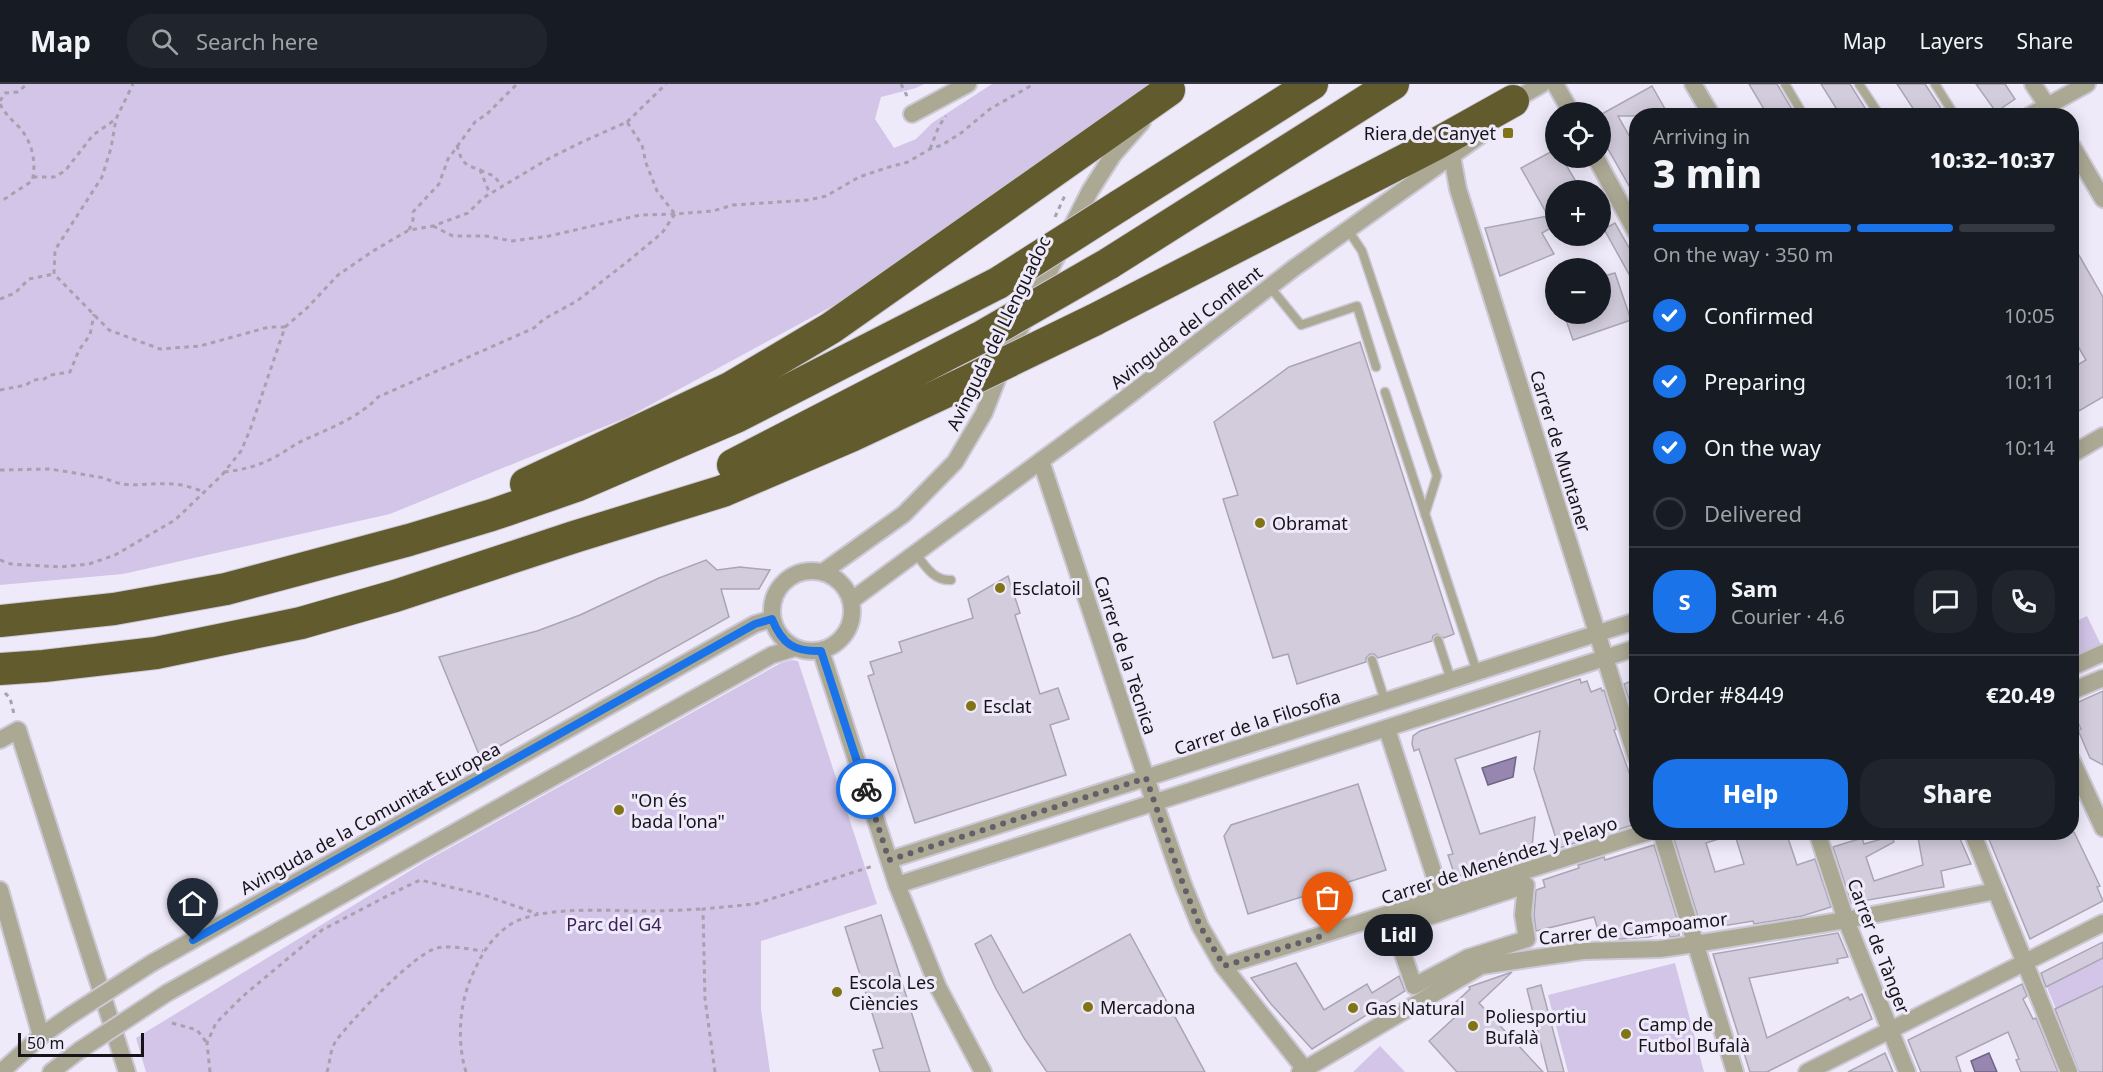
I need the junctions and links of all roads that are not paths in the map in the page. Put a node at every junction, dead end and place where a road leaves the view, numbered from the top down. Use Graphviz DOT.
graph roads {
  1 [pos="968,84"];
  2 [pos="1312,84"];
  3 [pos="1393,84"];
  4 [pos="1542,84"];
  5 [pos="1555,84"];
  6 [pos="1693,84"];
  7 [pos="1785,84"];
  8 [pos="1859,84"];
  9 [pos="1935,84"];
  10 [pos="2033,84"];
  11 [pos="2087,84"];
  12 [pos="1173,87"];
  13 [pos="1513,101"];
  14 [pos="1565,102"];
  15 [pos="1707,108"];
  16 [pos="1799,108"];
  17 [pos="1875,108"];
  18 [pos="1950,108"];
  19 [pos="2050,108"];
  20 [pos="2054,108"];
  21 [pos="912,114"];
  22 [pos="1452,156"];
  23 [pos="2079,158"];
  24 [pos="1601,168"];
  25 [pos="2103,200"];
  26 [pos="1629,219"];
  27 [pos="1348,230"];
  28 [pos="1270,287"];
  29 [pos="1376,367"];
  30 [pos="1385,392"];
  31 [pos="2103,436"];
  32 [pos="2079,450"];
  33 [pos="1041,461"];
  34 [pos="1425,514"];
  35 [pos="574,537"];
  36 [pos="409,540"];
  37 [pos="914,552"];
  38 [pos="823,572"];
  39 [pos="951,580"];
  40 [pos="852,600"];
  41 [pos="772,619"];
  42 [pos="0,621"];
  43 [pos="1629,623"];
  44 [pos="1597,634"];
  45 [pos="1438,639"];
  46 [pos="795,648"];
  47 [pos="1629,650"];
  48 [pos="821,651"];
  49 [pos="2103,653"];
  50 [pos="1604,659"];
  51 [pos="1372,660"];
  52 [pos="2079,664"];
  53 [pos="0,669"];
  54 [pos="1477,672"];
  55 [pos="2103,678"];
  56 [pos="1451,680"];
  57 [pos="2079,688"];
  58 [pos="1385,701"];
  59 [pos="1387,729"];
  60 [pos="1629,736"];
  61 [pos="0,740"];
  62 [pos="2079,776"];
  63 [pos="1146,778"];
  64 [pos="1155,802"];
  65 [pos="2103,828"];
  66 [pos="1629,838"];
  67 [pos="1663,840"];
  68 [pos="1820,840"];
  69 [pos="1975,840"];
  70 [pos="889,860"];
  71 [pos="897,885"];
  72 [pos="0,890"];
  73 [pos="1995,891"];
  74 [pos="1442,899"];
  75 [pos="1846,920"];
  76 [pos="2103,923"];
  77 [pos="1695,944"];
  78 [pos="2024,961"];
  79 [pos="1224,966"];
  80 [pos="1414,986"];
  81 [pos="1890,1031"];
  82 [pos="41,1035"];
  83 [pos="1304,1071"];
  84 [pos="1,1072"];
  85 [pos="51,1072"];
  86 [pos="127,1072"];
  87 [pos="983,1072"];
  88 [pos="1735,1072"];
  89 [pos="1807,1072"];
  90 [pos="1907,1072"];
  91 [pos="2069,1072"];
  1 -- 21 [label="street"];
  2 -- 36 [label="highway, bridge"];
  3 -- 35 [label="highway, bridge"];
  4 -- 13 [label="street, Avinguda del Conflent"];
  5 -- 14 [label="street"];
  6 -- 15 [label="street"];
  7 -- 16 [label="lane"];
  8 -- 17 [label="lane"];
  9 -- 18 [label="lane"];
  10 -- 19 [label="street"];
  11 -- 20 [label="street"];
  12 -- 36 [label="highway"];
  12 -- 38 [label="street, Avinguda del Llenguadoc"];
  13 -- 22 [label="street, Avinguda del Conflent"];
  13 -- 35 [label="highway, bridge"];
  22 -- 27 [label="street, Avinguda del Conflent"];
  22 -- 44 [label="street, Carrer de Muntaner"];
  23 -- 25 [label="street"];
  24 -- 26 [label="street"];
  27 -- 28 [label="street, Avinguda del Conflent"];
  27 -- 34 [label="lane"];
  28 -- 29 [label="lane"];
  28 -- 33 [label="street, Avinguda del Conflent"];
  30 -- 34 [label="lane"];
  31 -- 32 [label="street"];
  33 -- 37 [label="street, Avinguda del Conflent"];
  33 -- 63 [label="street, Carrer de la Tècnica"];
  34 -- 54 [label="lane"];
  35 -- 53 [label="highway"];
  36 -- 42 [label="highway"];
  37 -- 39 [label="lane"];
  37 -- 40 [label="street, Avinguda del Conflent"];
  38 -- 40 [label="street"];
  38 -- 41 [label="street"];
  40 -- 48 [label="street"];
  41 -- 46 [label="street"];
  41 -- 82 [label="street, Avinguda de la Comunitat Europea, bridge"];
  43 -- 44 [label="street, Carrer de la Filosofia"];
  44 -- 50 [label="street, Carrer de Muntaner"];
  44 -- 54 [label="street, Carrer de la Filosofia"];
  45 -- 56 [label="lane"];
  46 -- 48 [label="street"];
  46 -- 85 [label="street, bridge"];
  47 -- 50 [label="street"];
  48 -- 70 [label="street"];
  49 -- 52 [label="street"];
  50 -- 59 [label="street"];
  50 -- 60 [label="street, Carrer de Muntaner"];
  51 -- 58 [label="lane"];
  54 -- 56 [label="street, Carrer de la Filosofia"];
  55 -- 57 [label="street"];
  56 -- 58 [label="street, Carrer de la Filosofia"];
  58 -- 63 [label="street, Carrer de la Filosofia"];
  59 -- 64 [label="street"];
  59 -- 74 [label="street"];
  61 -- 86 [label="street"];
  62 -- 65 [label="street"];
  63 -- 64 [label="street, Carrer de la Tècnica"];
  63 -- 70 [label="street, Carrer de la Filosofia"];
  64 -- 71 [label="street"];
  64 -- 79 [label="street, Carrer de la Tècnica"];
  66 -- 74 [label="street, Carrer de Menéndez y Pelayo"];
  67 -- 77 [label="street"];
  68 -- 75 [label="street, Carrer de Tànger"];
  69 -- 73 [label="street"];
  70 -- 71 [label="street"];
  71 -- 87 [label="street"];
  72 -- 82 [label="street"];
  73 -- 75 [label="street, Carrer de Campoamor"];
  73 -- 78 [label="street"];
  74 -- 79 [label="street, Carrer de Menéndez y Pelayo"];
  75 -- 77 [label="street, Carrer de Campoamor"];
  75 -- 81 [label="street, Carrer de Tànger"];
  76 -- 78 [label="street"];
  77 -- 83 [label="street, Carrer de Campoamor"];
  77 -- 88 [label="street"];
  78 -- 81 [label="street"];
  78 -- 91 [label="street"];
  79 -- 83 [label="street, Carrer de la Tècnica"];
  80 -- 80 [label="street"];
  81 -- 89 [label="street"];
  81 -- 90 [label="street, Carrer de Tànger"];
  82 -- 84 [label="street, Avinguda de la Comunitat Europea"];
}
